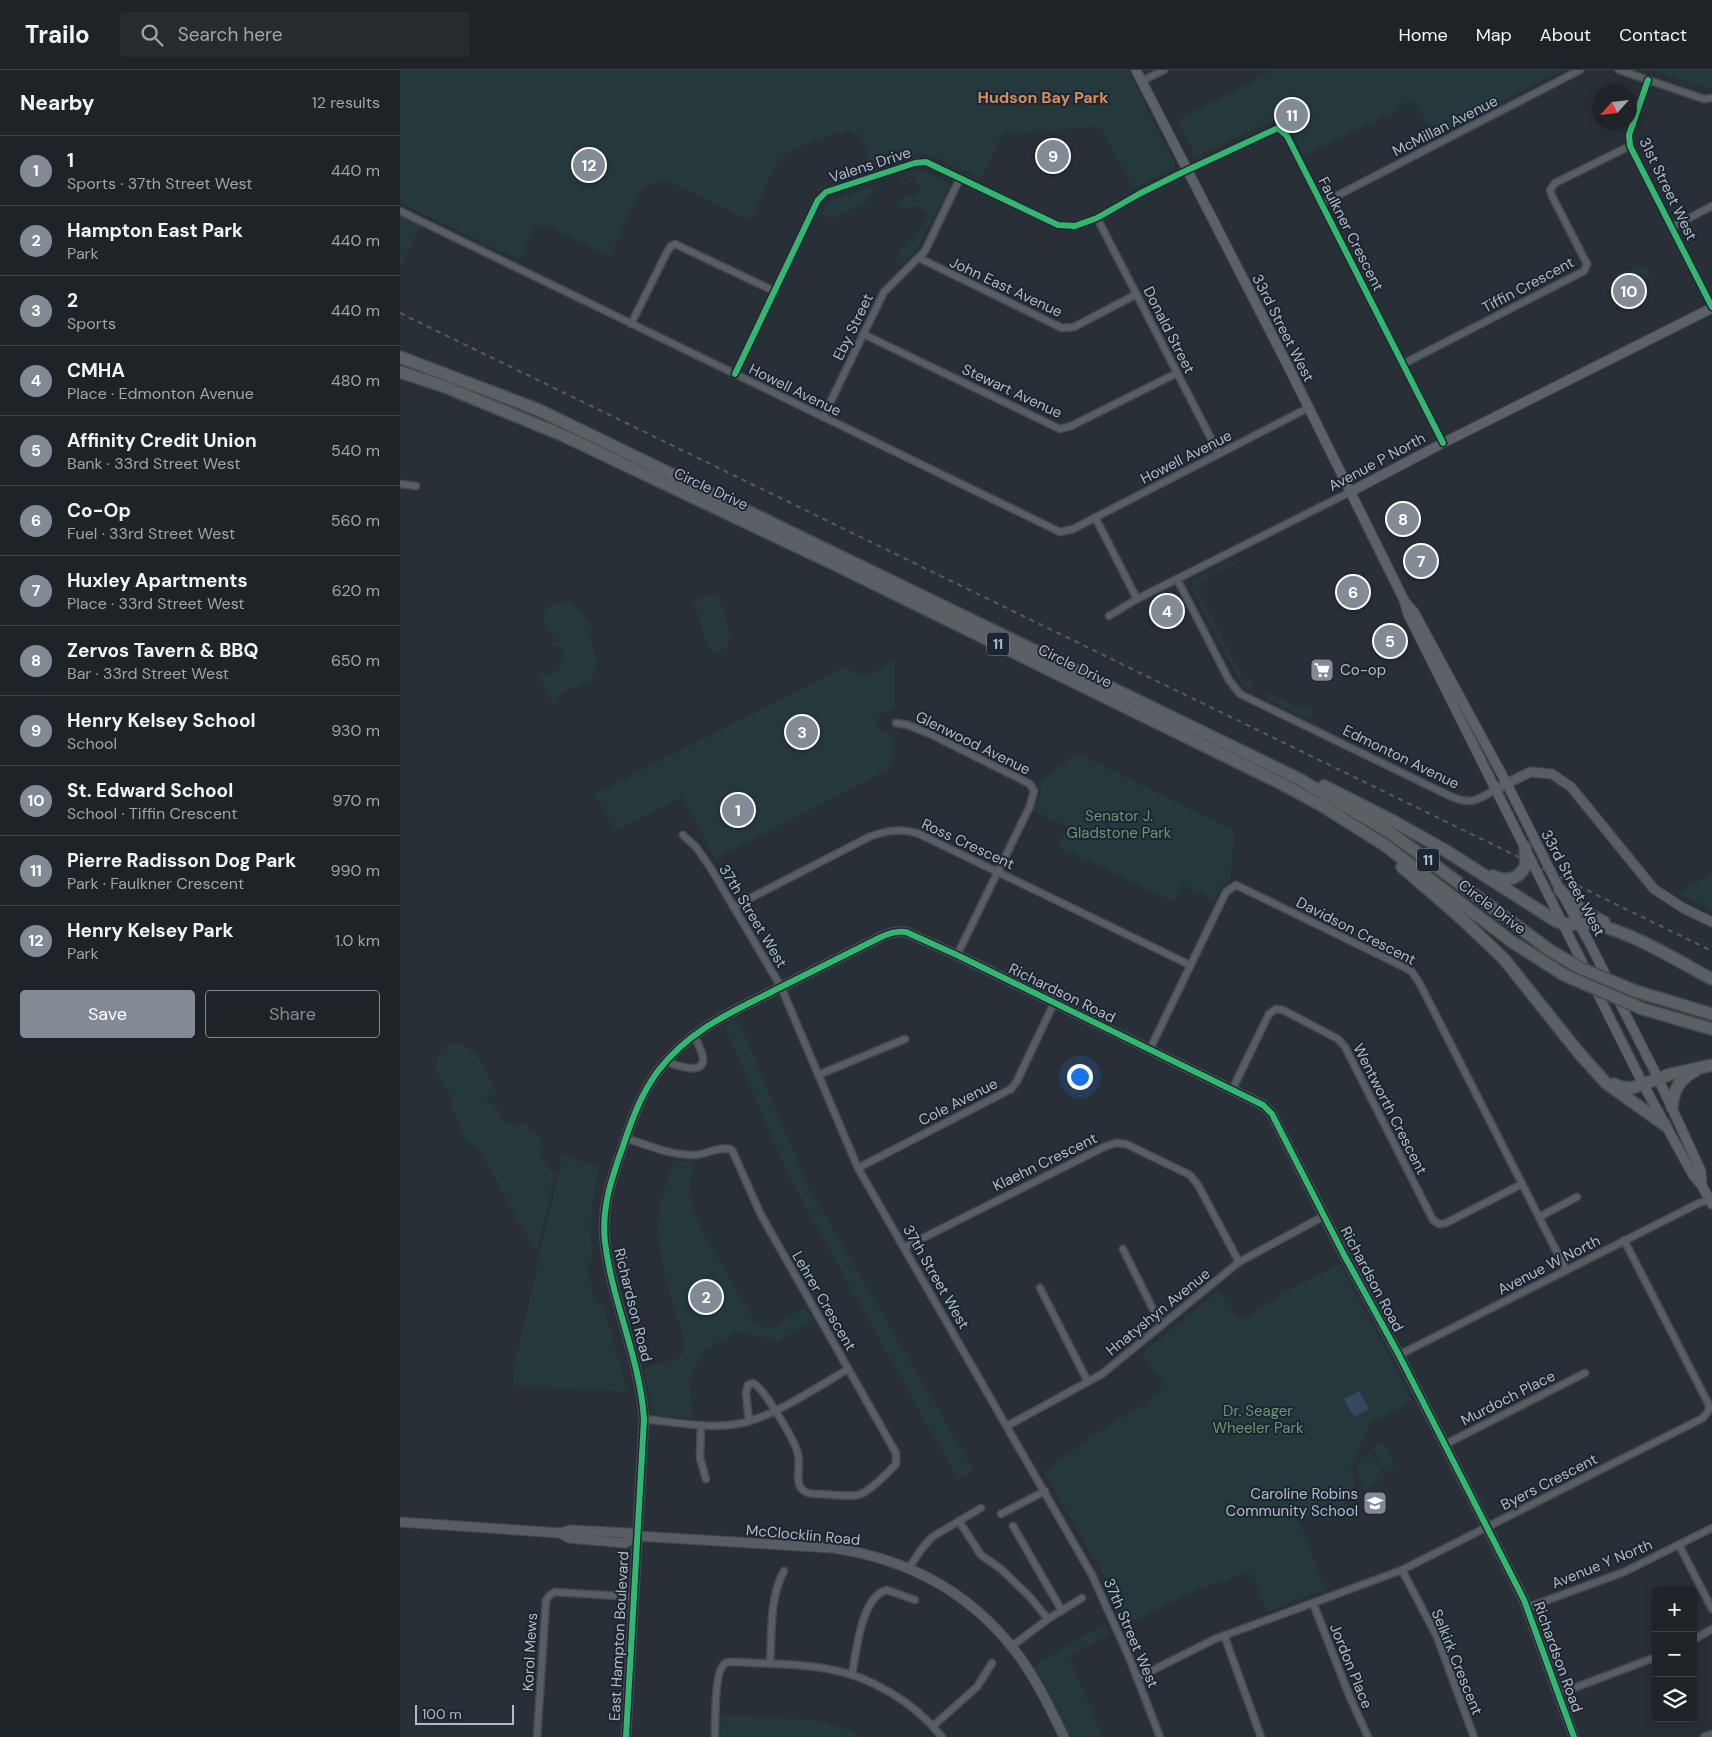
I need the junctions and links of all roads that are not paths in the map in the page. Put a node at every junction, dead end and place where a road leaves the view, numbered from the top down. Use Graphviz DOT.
graph roads {
  1 [pos="1136,70"];
  2 [pos="1164,70"];
  3 [pos="1580,70"];
  4 [pos="1619,70"];
  5 [pos="1648,80"];
  6 [pos="1142,82"];
  7 [pos="1712,98"];
  8 [pos="1630,146"];
  9 [pos="1188,170"];
  10 [pos="960,178"];
  11 [pos="1321,204"];
  12 [pos="1712,206"];
  13 [pos="400,211"];
  14 [pos="1097,218"];
  15 [pos="1672,227"];
  16 [pos="918,258"];
  17 [pos="774,291"];
  18 [pos="1137,294"];
  19 [pos="1712,307"];
  20 [pos="631,324"];
  21 [pos="863,334"];
  22 [pos="400,357"];
  23 [pos="1403,364"];
  24 [pos="400,372"];
  25 [pos="1177,373"];
  26 [pos="735,374"];
  27 [pos="1308,408"];
  28 [pos="822,417"];
  29 [pos="1443,443"];
  30 [pos="1219,454"];
  31 [pos="400,484"];
  32 [pos="416,486"];
  33 [pos="1350,492"];
  34 [pos="1095,517"];
  35 [pos="1177,579"];
  36 [pos="1137,599"];
  37 [pos="1404,600"];
  38 [pos="1109,616"];
  39 [pos="896,723"];
  40 [pos="1299,779"];
  41 [pos="1507,784"];
  42 [pos="1496,790"];
  43 [pos="1322,805"];
  44 [pos="683,835"];
  45 [pos="1525,847"];
  46 [pos="1443,849"];
  47 [pos="998,872"];
  48 [pos="1560,890"];
  49 [pos="733,907"];
  50 [pos="1712,922"];
  51 [pos="1563,924"];
  52 [pos="1580,924"];
  53 [pos="1623,933"];
  54 [pos="957,955"];
  55 [pos="1190,965"];
  56 [pos="1712,979"];
  57 [pos="781,987"];
  58 [pos="1054,1003"];
  59 [pos="1712,1014"];
  60 [pos="1712,1029"];
  61 [pos="694,1035"];
  62 [pos="1566,1037"];
  63 [pos="905,1039"];
  64 [pos="1150,1049"];
  65 [pos="666,1062"];
  66 [pos="1710,1066"];
  67 [pos="818,1075"];
  68 [pos="1658,1078"];
  69 [pos="1642,1084"];
  70 [pos="1232,1090"];
  71 [pos="1672,1107"];
  72 [pos="1665,1125"];
  73 [pos="625,1138"];
  74 [pos="858,1168"];
  75 [pos="1522,1184"];
  76 [pos="1702,1186"];
  77 [pos="1577,1197"];
  78 [pos="1711,1201"];
  79 [pos="1324,1216"];
  80 [pos="1539,1217"];
  81 [pos="1624,1240"];
  82 [pos="905,1247"];
  83 [pos="1123,1249"];
  84 [pos="1239,1262"];
  85 [pos="1566,1270"];
  86 [pos="1040,1288"];
  87 [pos="1161,1325"];
  88 [pos="1399,1355"];
  89 [pos="848,1369"];
  90 [pos="1585,1373"];
  91 [pos="1088,1382"];
  92 [pos="775,1410"];
  93 [pos="644,1419"];
  94 [pos="748,1421"];
  95 [pos="701,1425"];
  96 [pos="1007,1426"];
  97 [pos="1444,1445"];
  98 [pos="706,1479"];
  99 [pos="1045,1491"];
  100 [pos="982,1508"];
  101 [pos="1001,1514"];
  102 [pos="959,1521"];
  103 [pos="400,1522"];
  104 [pos="1013,1526"];
  105 [pos="1486,1528"];
  106 [pos="1712,1528"];
  107 [pos="637,1536"];
  108 [pos="1679,1545"];
  109 [pos="909,1568"];
  110 [pos="1402,1570"];
  111 [pos="784,1571"];
  112 [pos="634,1596"];
  113 [pos="1082,1598"];
  114 [pos="915,1600"];
  115 [pos="1313,1603"];
  116 [pos="1526,1608"];
  117 [pos="1712,1609"];
  118 [pos="1062,1610"];
  119 [pos="1048,1619"];
  120 [pos="1712,1630"];
  121 [pos="1224,1635"];
  122 [pos="1697,1638"];
  123 [pos="1012,1646"];
  124 [pos="1652,1659"];
  125 [pos="992,1663"];
  126 [pos="770,1664"];
  127 [pos="852,1675"];
  128 [pos="1137,1678"];
  129 [pos="1558,1694"];
  130 [pos="933,1726"];
  131 [pos="1712,1734"];
  132 [pos="537,1737"];
  133 [pos="626,1737"];
  134 [pos="715,1737"];
  135 [pos="942,1737"];
  136 [pos="1064,1737"];
  137 [pos="1160,1737"];
  138 [pos="1261,1737"];
  139 [pos="1368,1737"];
  140 [pos="1474,1737"];
  141 [pos="1574,1737"];
  142 [pos="1704,1737"];
  1 -- 6 [label="main road, 33rd Street West"];
  2 -- 6 [label="street"];
  3 -- 11 [label="street, McMillan Avenue"];
  4 -- 5 [label="street"];
  5 -- 7 [label="street"];
  5 -- 8 [label="street, 31st Street West"];
  6 -- 9 [label="main road, 33rd Street West"];
  8 -- 15 [label="street, 31st Street West"];
  8 -- 23 [label="street, Tiffin Crescent"];
  9 -- 11 [label="street, Faulkner Crescent"];
  9 -- 14 [label="street, Valens Drive"];
  9 -- 27 [label="main road, 33rd Street West"];
  10 -- 14 [label="street, Valens Drive"];
  10 -- 16 [label="street, Eby Street"];
  10 -- 17 [label="street, Valens Drive"];
  11 -- 23 [label="street, Faulkner Crescent"];
  12 -- 15 [label="street"];
  13 -- 20 [label="street, Howell Avenue"];
  14 -- 18 [label="street, Donald Street"];
  15 -- 19 [label="street, 31st Street West"];
  16 -- 18 [label="street, John East Avenue"];
  16 -- 21 [label="street, Eby Street"];
  17 -- 20 [label="street"];
  17 -- 26 [label="street, Valens Drive"];
  18 -- 25 [label="street, Donald Street"];
  19 -- 29 [label="main road, Avenue P North"];
  20 -- 26 [label="street, Howell Avenue"];
  21 -- 25 [label="street, Stewart Avenue"];
  21 -- 28 [label="street, Eby Street"];
  22 -- 40 [label="highway, Circle Drive / 11"];
  23 -- 29 [label="street, Faulkner Crescent"];
  24 -- 43 [label="highway, Circle Drive / 11"];
  25 -- 30 [label="street, Donald Street"];
  26 -- 28 [label="street, Howell Avenue"];
  27 -- 30 [label="street, Howell Avenue"];
  27 -- 33 [label="main road, 33rd Street West"];
  28 -- 34 [label="street, Howell Avenue"];
  29 -- 33 [label="main road, Avenue P North"];
  30 -- 34 [label="street, Howell Avenue"];
  31 -- 32 [label="street"];
  33 -- 35 [label="street, Avenue P North"];
  33 -- 37 [label="main road, 33rd Street West"];
  34 -- 36 [label="street"];
  35 -- 36 [label="street, Avenue P North"];
  35 -- 42 [label="street, Edmonton Avenue"];
  36 -- 38 [label="street, Avenue P North"];
  37 -- 41 [label="main road, 33rd Street West"];
  37 -- 42 [label="main road, 33rd Street West"];
  39 -- 47 [label="street, Glenwood Avenue"];
  40 -- 46 [label="highway"];
  40 -- 59 [label="highway, Circle Drive / 11, bridge"];
  41 -- 42 [label="street, Edmonton Avenue"];
  41 -- 48 [label="main road, 33rd Street West"];
  41 -- 50 [label="street, Edmonton Avenue"];
  42 -- 45 [label="main road, 33rd Street West"];
  43 -- 60 [label="highway, Circle Drive / 11, bridge"];
  43 -- 62 [label="highway"];
  44 -- 49 [label="street, 37th Street West"];
  45 -- 46 [label="highway"];
  45 -- 51 [label="main road, 33rd Street West"];
  46 -- 51 [label="highway"];
  47 -- 49 [label="street, Ross Crescent"];
  47 -- 54 [label="street, Glenwood Avenue"];
  47 -- 55 [label="street, Ross Crescent"];
  48 -- 52 [label="main road, 33rd Street West"];
  48 -- 53 [label="highway"];
  49 -- 57 [label="street, 37th Street West"];
  51 -- 52 [label="highway"];
  51 -- 69 [label="main road, 33rd Street West"];
  52 -- 53 [label="highway"];
  52 -- 68 [label="main road, 33rd Street West"];
  53 -- 56 [label="highway"];
  54 -- 57 [label="street, Richardson Road"];
  54 -- 58 [label="street, Richardson Road"];
  55 -- 64 [label="street, Davidson Crescent"];
  55 -- 75 [label="street, Davidson Crescent"];
  57 -- 61 [label="street, Richardson Road"];
  57 -- 67 [label="street, 37th Street West"];
  58 -- 64 [label="street, Richardson Road"];
  58 -- 74 [label="street, Cole Avenue"];
  61 -- 65 [label="street, Richardson Road"];
  61 -- 65 [label="street"];
  62 -- 69 [label="highway"];
  62 -- 72 [label="highway"];
  63 -- 67 [label="street"];
  64 -- 70 [label="street, Richardson Road"];
  65 -- 73 [label="street, Richardson Road"];
  66 -- 68 [label="highway"];
  66 -- 71 [label="highway"];
  67 -- 74 [label="street, 37th Street West"];
  68 -- 69 [label="highway"];
  68 -- 71 [label="main road, 33rd Street West"];
  69 -- 72 [label="main road, 33rd Street West"];
  70 -- 75 [label="street, Wentworth Crescent"];
  70 -- 79 [label="street, Richardson Road"];
  71 -- 76 [label="main road, 33rd Street West"];
  72 -- 76 [label="main road, 33rd Street West"];
  73 -- 89 [label="street, Lehrer Crescent"];
  73 -- 93 [label="street, Richardson Road"];
  74 -- 82 [label="street, 37th Street West"];
  75 -- 80 [label="street, Davidson Crescent"];
  76 -- 78 [label="main road, 33rd Street West"];
  77 -- 80 [label="street"];
  78 -- 81 [label="street, Avenue W North"];
  79 -- 84 [label="street, Hnatyshyn Avenue"];
  79 -- 88 [label="street, Richardson Road"];
  80 -- 85 [label="street, Davidson Crescent"];
  81 -- 85 [label="street, Avenue W North"];
  81 -- 105 [label="street, Byers Crescent"];
  82 -- 84 [label="street, Klaehn Crescent"];
  82 -- 96 [label="street, 37th Street West"];
  83 -- 87 [label="street"];
  84 -- 87 [label="street, Hnatyshyn Avenue"];
  85 -- 88 [label="street, Avenue W North"];
  86 -- 91 [label="street"];
  87 -- 91 [label="street, Hnatyshyn Avenue"];
  88 -- 97 [label="street, Richardson Road"];
  89 -- 92 [label="street, Lehrer Crescent"];
  89 -- 92 [label="street"];
  90 -- 97 [label="street, Murdoch Place"];
  91 -- 96 [label="street, Hnatyshyn Avenue"];
  92 -- 94 [label="street, Lehrer Crescent"];
  92 -- 94 [label="street"];
  93 -- 95 [label="street, Lehrer Crescent"];
  93 -- 107 [label="street, Richardson Road"];
  94 -- 95 [label="street, Lehrer Crescent"];
  95 -- 98 [label="street"];
  96 -- 99 [label="street, 37th Street West"];
  97 -- 105 [label="street, Richardson Road"];
  99 -- 101 [label="street"];
  99 -- 128 [label="street, 37th Street West"];
  100 -- 102 [label="street"];
  102 -- 109 [label="street"];
  102 -- 119 [label="street"];
  103 -- 107 [label="street, McClocklin Road"];
  104 -- 118 [label="street"];
  105 -- 110 [label="street, Byers Crescent"];
  105 -- 116 [label="street, Richardson Road"];
  106 -- 108 [label="street, Avenue Y North"];
  107 -- 109 [label="street, McClocklin Road"];
  107 -- 112 [label="street, East Hampton Boulevard"];
  108 -- 116 [label="street, Avenue Y North"];
  108 -- 117 [label="street"];
  109 -- 123 [label="street, McClocklin Road"];
  110 -- 115 [label="street, Byers Crescent"];
  110 -- 140 [label="street, Selkirk Crescent"];
  111 -- 126 [label="street"];
  112 -- 132 [label="street, Korol Mews"];
  112 -- 133 [label="street, East Hampton Boulevard"];
  113 -- 118 [label="street"];
  114 -- 127 [label="street"];
  115 -- 121 [label="street, Byers Crescent"];
  115 -- 139 [label="street, Jordon Place"];
  116 -- 129 [label="street, Richardson Road"];
  118 -- 119 [label="street"];
  119 -- 123 [label="street"];
  120 -- 122 [label="street"];
  121 -- 128 [label="street, Byers Crescent"];
  121 -- 138 [label="street"];
  123 -- 136 [label="street, McClocklin Road"];
  124 -- 129 [label="street"];
  125 -- 130 [label="street"];
  126 -- 127 [label="street"];
  126 -- 134 [label="street"];
  127 -- 130 [label="street"];
  128 -- 137 [label="street, 37th Street West"];
  129 -- 141 [label="street, Richardson Road"];
  130 -- 135 [label="street"];
  131 -- 142 [label="street"];
}
